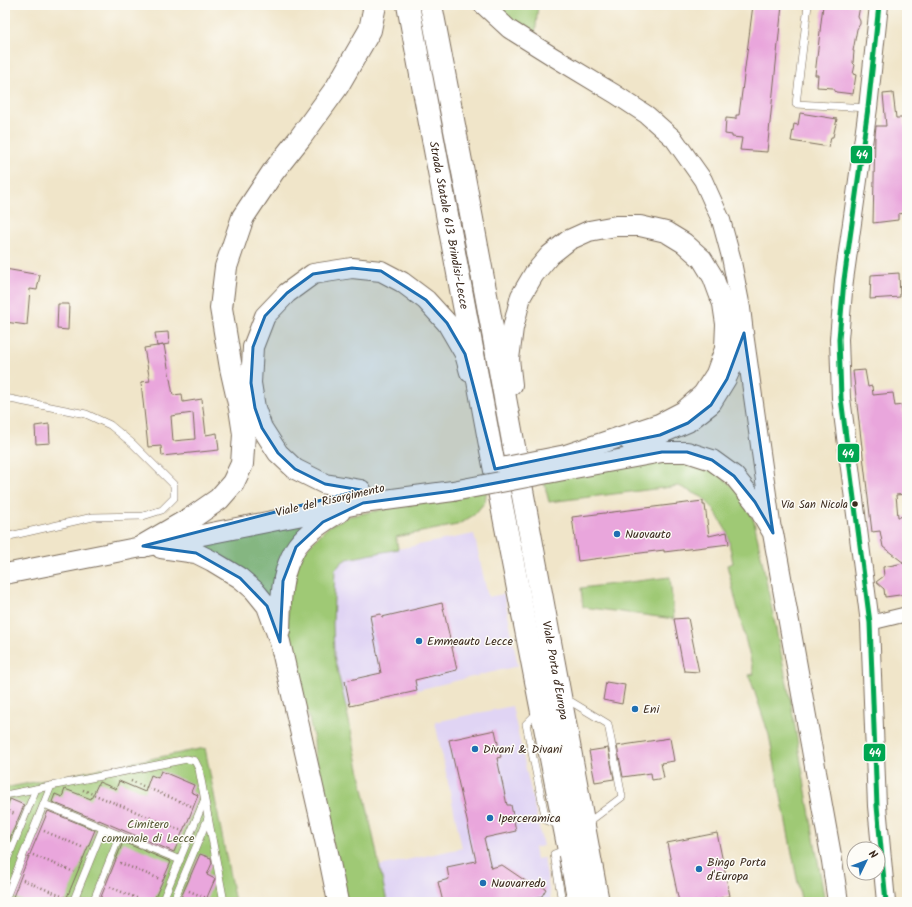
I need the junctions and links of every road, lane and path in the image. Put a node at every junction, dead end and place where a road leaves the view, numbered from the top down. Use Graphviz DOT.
graph roads {
  1 [pos="375,5"];
  2 [pos="408,5"];
  3 [pos="431,5"];
  4 [pos="483,5"];
  5 [pos="808,5"];
  6 [pos="879,5"];
  7 [pos="868,108"];
  8 [pos="744,333"];
  9 [pos="5,398"];
  10 [pos="512,438"];
  11 [pos="490,445"];
  12 [pos="568,462"];
  13 [pos="362,496"];
  14 [pos="772,533"];
  15 [pos="5,537"];
  16 [pos="143,546"];
  17 [pos="5,574"];
  18 [pos="907,614"];
  19 [pos="870,623"];
  20 [pos="280,642"];
  21 [pos="560,695"];
  22 [pos="113,774"];
  23 [pos="66,783"];
  24 [pos="51,786"];
  25 [pos="36,789"];
  26 [pos="5,795"];
  27 [pos="205,800"];
  28 [pos="44,804"];
  29 [pos="201,810"];
  30 [pos="208,818"];
  31 [pos="575,826"];
  32 [pos="35,827"];
  33 [pos="103,828"];
  34 [pos="190,834"];
  35 [pos="120,835"];
  36 [pos="569,849"];
  37 [pos="25,852"];
  38 [pos="93,852"];
  39 [pos="111,858"];
  40 [pos="180,860"];
  41 [pos="5,865"];
  42 [pos="15,876"];
  43 [pos="83,876"];
  44 [pos="100,884"];
  45 [pos="170,884"];
  46 [pos="180,887"];
  47 [pos="5,900"];
  48 [pos="73,901"];
  49 [pos="11,902"];
  50 [pos="93,902"];
  51 [pos="146,902"];
  52 [pos="162,902"];
  53 [pos="173,902"];
  54 [pos="216,902"];
  55 [pos="224,902"];
  56 [pos="338,902"];
  57 [pos="562,902"];
  58 [pos="579,902"];
  59 [pos="598,902"];
  60 [pos="838,902"];
  61 [pos="886,902"];
  1 -- 16 [label="highway"];
  2 -- 11 [label="highway, Strada Statale 613 Brindisi-Lecce"];
  3 -- 10 [label="highway, Strada Statale 613 Brindisi-Lecce"];
  4 -- 8 [label="street"];
  5 -- 7 [label="lane"];
  6 -- 7 [label="street"];
  7 -- 19 [label="street"];
  8 -- 12 [label="street"];
  8 -- 14 [label="street"];
  9 -- 15 [label="lane"];
  10 -- 12 [label="main road"];
  10 -- 21 [label="highway, Viale Porta d'Europa"];
  11 -- 13 [label="main road"];
  11 -- 31 [label="highway, Viale Porta d'Europa"];
  12 -- 13 [label="main road, Viale del Risorgimento, bridge"];
  12 -- 14 [label="main road"];
  13 -- 16 [label="main road, Viale del Risorgimento"];
  13 -- 20 [label="main road"];
  14 -- 60 [label="main road"];
  16 -- 17 [label="main road, Viale del Risorgimento"];
  16 -- 20 [label="main road"];
  18 -- 19 [label="street"];
  19 -- 61 [label="street"];
  20 -- 56 [label="main road"];
  21 -- 31 [label="highway, Viale Porta d'Europa"];
  21 -- 31 [label="lane"];
  22 -- 23 [label="lane"];
  22 -- 27 [label="lane"];
  22 -- 29 [label="path"];
  23 -- 24 [label="lane"];
  23 -- 34 [label="path"];
  24 -- 25 [label="lane"];
  24 -- 28 [label="lane"];
  25 -- 26 [label="lane"];
  25 -- 41 [label="lane"];
  27 -- 29 [label="lane"];
  27 -- 30 [label="lane"];
  28 -- 32 [label="lane"];
  28 -- 33 [label="lane"];
  29 -- 34 [label="lane"];
  30 -- 46 [label="lane"];
  30 -- 55 [label="lane"];
  31 -- 36 [label="highway, Viale Porta d'Europa"];
  31 -- 59 [label="highway, Viale Porta d'Europa"];
  32 -- 37 [label="lane"];
  32 -- 38 [label="path"];
  33 -- 35 [label="lane"];
  33 -- 38 [label="lane"];
  34 -- 40 [label="lane"];
  35 -- 39 [label="lane"];
  35 -- 40 [label="lane"];
  36 -- 57 [label="lane"];
  36 -- 58 [label="highway, Viale Porta d'Europa"];
  37 -- 42 [label="lane"];
  37 -- 43 [label="path"];
  38 -- 43 [label="lane"];
  39 -- 44 [label="lane"];
  39 -- 45 [label="path"];
  40 -- 45 [label="lane"];
  42 -- 47 [label="lane"];
  42 -- 48 [label="path"];
  43 -- 48 [label="lane"];
  44 -- 50 [label="lane"];
  44 -- 51 [label="path"];
  45 -- 52 [label="lane"];
  46 -- 53 [label="lane"];
  46 -- 54 [label="path"];
  47 -- 49 [label="lane"];
}
